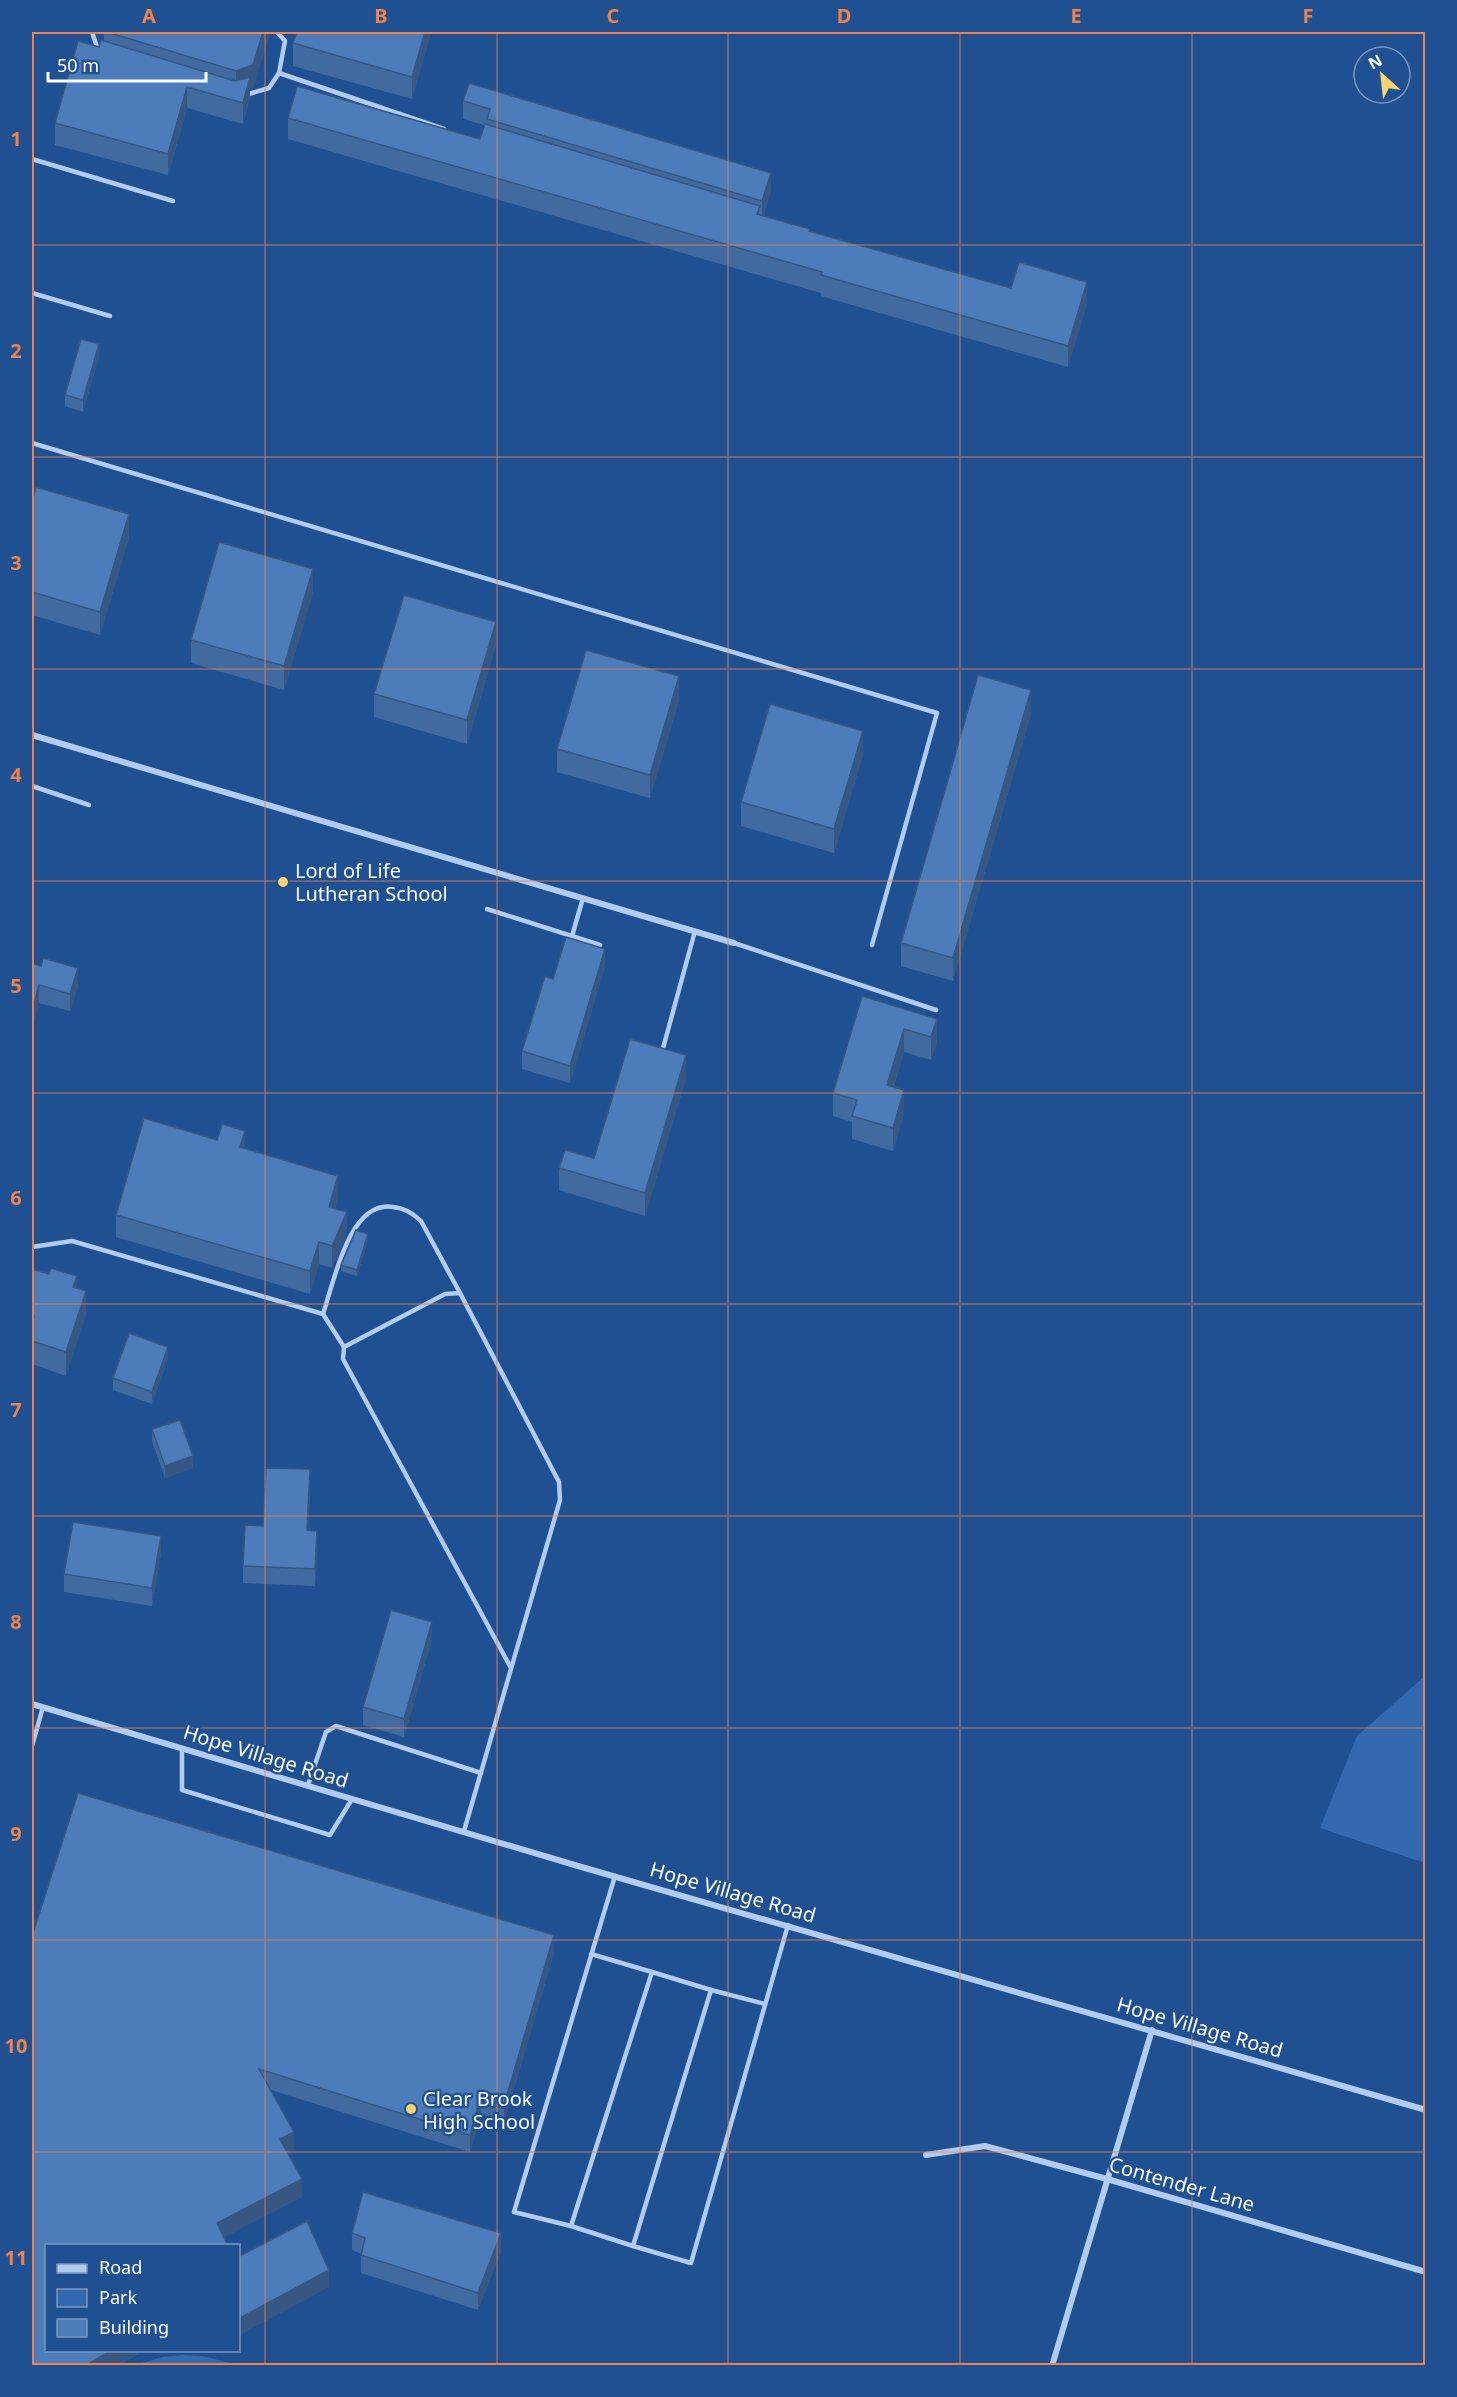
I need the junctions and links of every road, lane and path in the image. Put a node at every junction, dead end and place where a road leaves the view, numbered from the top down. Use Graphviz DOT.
graph roads {
  1 [pos="92,32"];
  2 [pos="277,32"];
  3 [pos="101,57"];
  4 [pos="279,73"];
  5 [pos="236,98"];
  6 [pos="448,130"];
  7 [pos="32,159"];
  8 [pos="172,201"];
  9 [pos="32,293"];
  10 [pos="110,316"];
  11 [pos="32,443"];
  12 [pos="32,735"];
  13 [pos="32,786"];
  14 [pos="89,805"];
  15 [pos="583,898"];
  16 [pos="487,909"];
  17 [pos="695,931"];
  18 [pos="572,936"];
  19 [pos="734,943"];
  20 [pos="600,945"];
  21 [pos="872,945"];
  22 [pos="936,1010"];
  23 [pos="662,1052"];
  24 [pos="32,1247"];
  25 [pos="460,1293"];
  26 [pos="323,1314"];
  27 [pos="344,1347"];
  28 [pos="512,1668"];
  29 [pos="32,1704"];
  30 [pos="42,1707"];
  31 [pos="32,1746"];
  32 [pos="182,1748"];
  33 [pos="481,1773"];
  34 [pos="308,1785"];
  35 [pos="352,1799"];
  36 [pos="464,1832"];
  37 [pos="615,1876"];
  38 [pos="788,1925"];
  39 [pos="591,1954"];
  40 [pos="652,1972"];
  41 [pos="711,1990"];
  42 [pos="765,2004"];
  43 [pos="1152,2030"];
  44 [pos="1425,2110"];
  45 [pos="926,2155"];
  46 [pos="1107,2179"];
  47 [pos="571,2226"];
  48 [pos="633,2246"];
  49 [pos="1425,2272"];
  50 [pos="1052,2366"];
  1 -- 3 [label="lane"];
  2 -- 4 [label="lane"];
  4 -- 5 [label="lane"];
  4 -- 6 [label="lane"];
  7 -- 8 [label="lane"];
  9 -- 10 [label="lane"];
  11 -- 21 [label="lane"];
  12 -- 15 [label="street"];
  13 -- 14 [label="lane"];
  15 -- 17 [label="street"];
  15 -- 18 [label="lane"];
  16 -- 18 [label="lane"];
  17 -- 19 [label="street"];
  17 -- 23 [label="lane"];
  18 -- 20 [label="lane"];
  19 -- 22 [label="lane"];
  24 -- 26 [label="lane"];
  25 -- 26 [label="lane"];
  25 -- 27 [label="lane"];
  25 -- 28 [label="lane"];
  26 -- 27 [label="lane"];
  27 -- 28 [label="lane"];
  28 -- 33 [label="lane"];
  29 -- 30 [label="street, Hope Village Road"];
  30 -- 31 [label="lane"];
  30 -- 32 [label="street, Hope Village Road"];
  32 -- 34 [label="street, Hope Village Road"];
  32 -- 35 [label="lane"];
  33 -- 34 [label="lane"];
  33 -- 36 [label="lane"];
  34 -- 35 [label="street, Hope Village Road"];
  35 -- 36 [label="street, Hope Village Road"];
  36 -- 37 [label="street, Hope Village Road"];
  37 -- 38 [label="street, Hope Village Road"];
  37 -- 39 [label="lane"];
  38 -- 42 [label="lane"];
  38 -- 43 [label="street, Hope Village Road"];
  39 -- 40 [label="lane"];
  39 -- 47 [label="lane"];
  40 -- 41 [label="lane"];
  40 -- 47 [label="lane"];
  41 -- 42 [label="lane"];
  41 -- 48 [label="lane"];
  42 -- 48 [label="lane"];
  43 -- 44 [label="street, Hope Village Road"];
  43 -- 46 [label="street"];
  45 -- 46 [label="street, Contender Lane"];
  46 -- 49 [label="street, Contender Lane"];
  46 -- 50 [label="street"];
  47 -- 48 [label="lane"];
}
